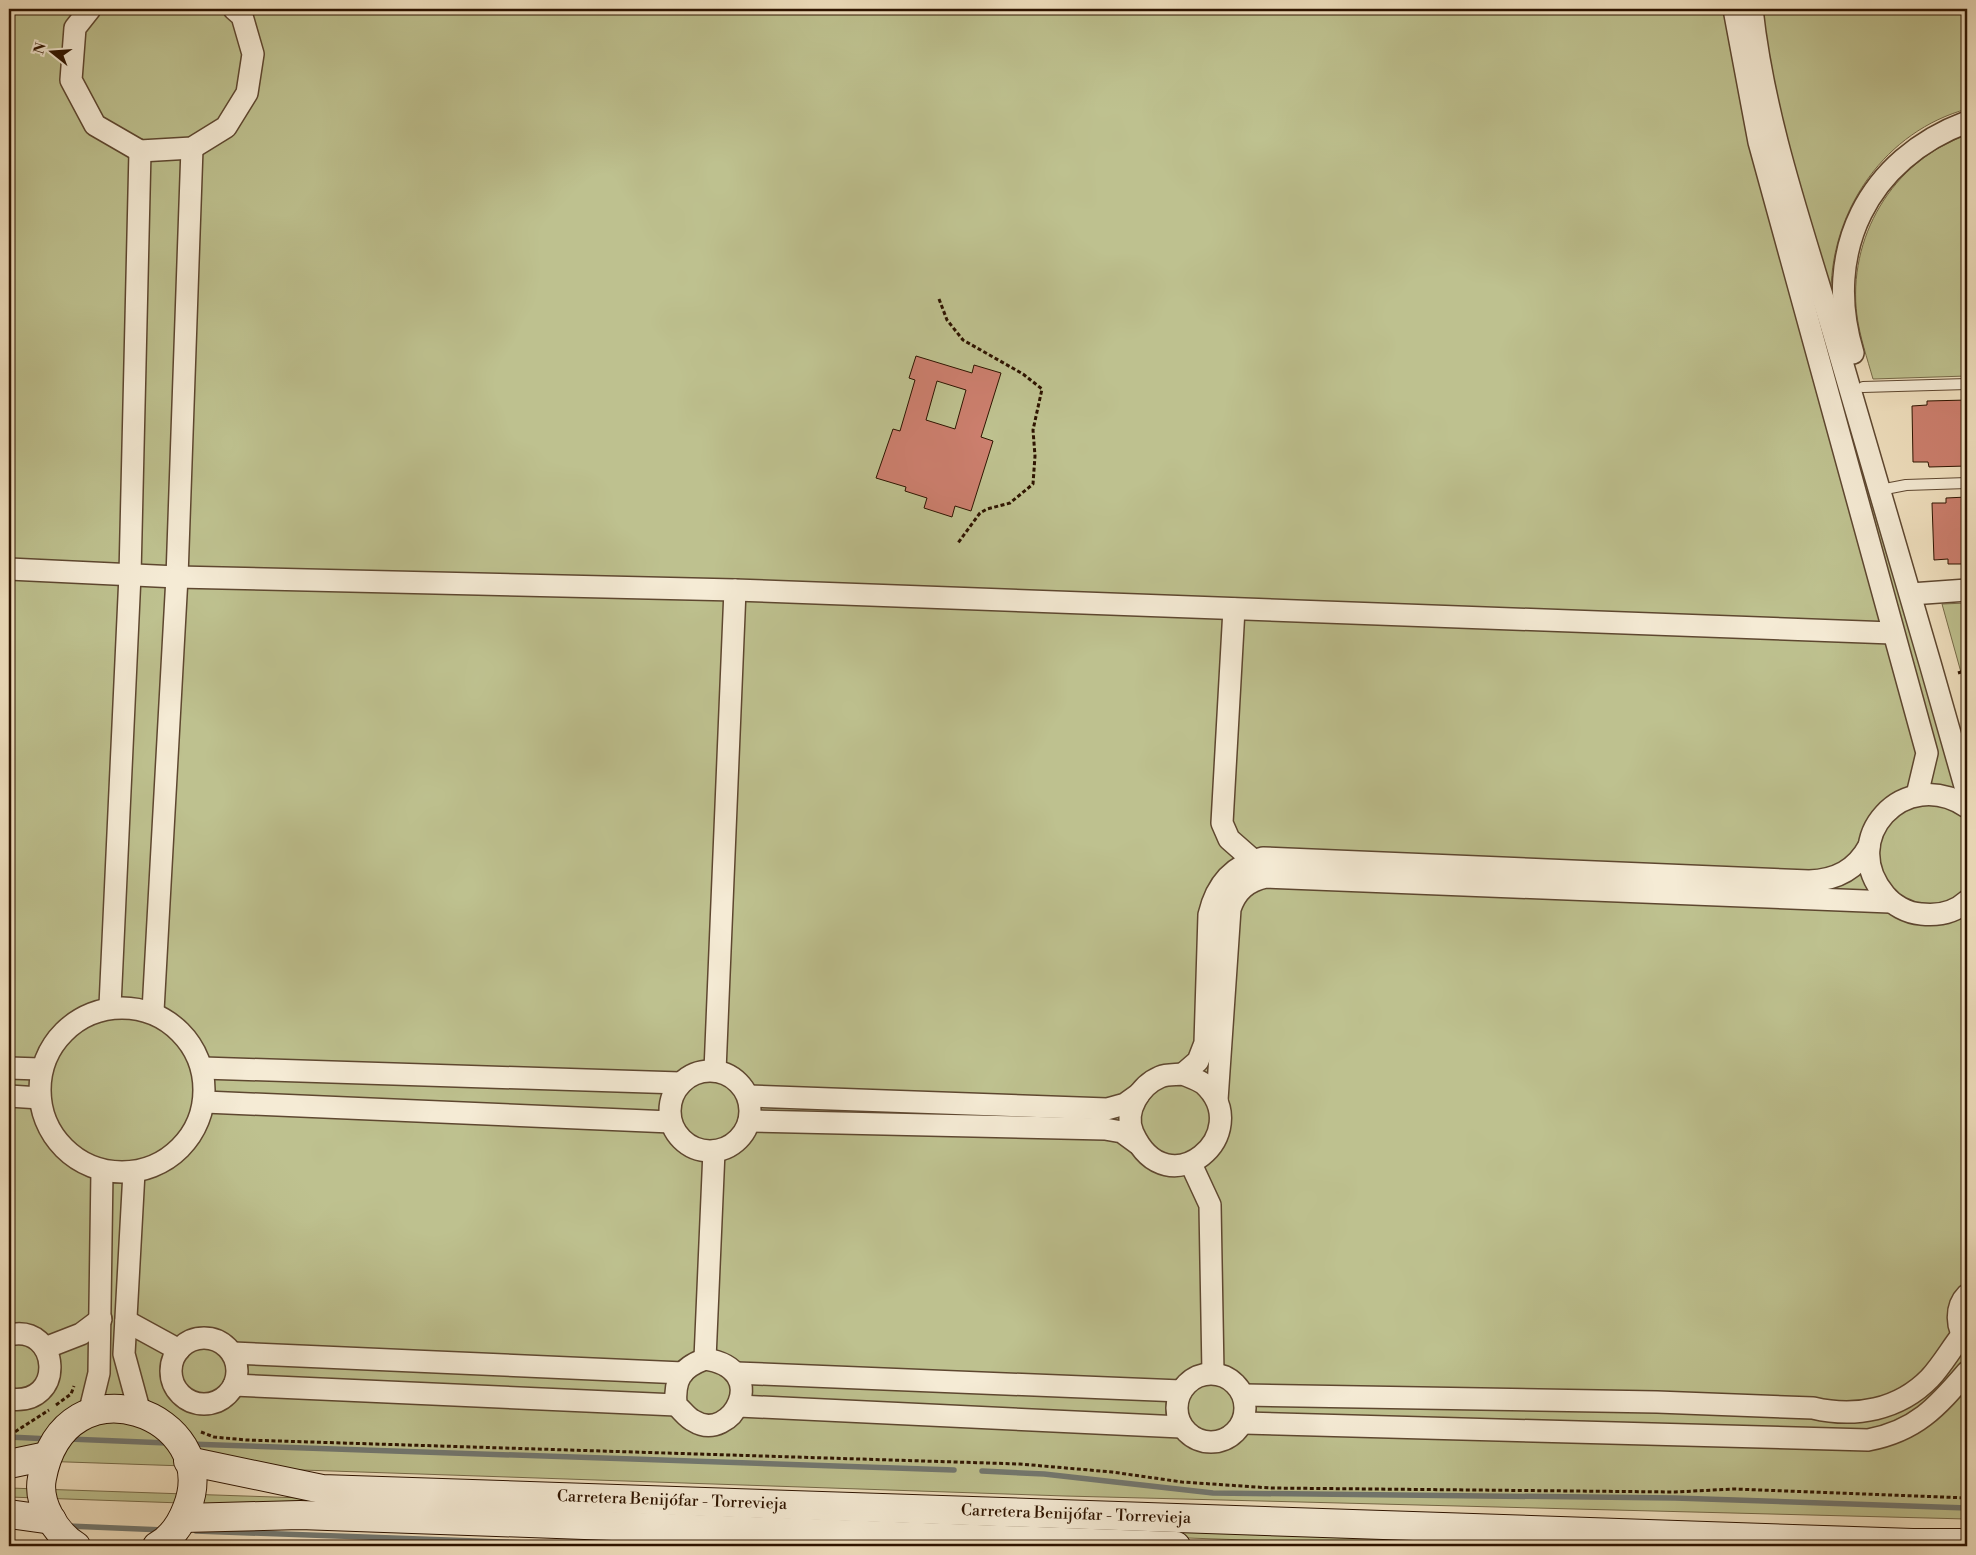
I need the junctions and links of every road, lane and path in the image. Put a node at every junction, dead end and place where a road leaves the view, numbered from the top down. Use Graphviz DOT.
graph roads {
  1 [pos="90,9"];
  2 [pos="1734,9"];
  3 [pos="1752,9"];
  4 [pos="244,11"];
  5 [pos="1967,122"];
  6 [pos="192,148"];
  7 [pos="140,151"];
  8 [pos="939,299"];
  9 [pos="1967,384"];
  10 [pos="1863,387"];
  11 [pos="1967,483"];
  12 [pos="1880,490"];
  13 [pos="958,543"];
  14 [pos="9,569"];
  15 [pos="130,575"];
  16 [pos="177,577"];
  17 [pos="735,590"];
  18 [pos="1967,590"];
  19 [pos="1911,594"];
  20 [pos="1234,609"];
  21 [pos="1892,633"];
  22 [pos="1967,670"];
  23 [pos="1958,673"];
  24 [pos="1967,794"];
  25 [pos="1917,795"];
  26 [pos="1967,807"];
  27 [pos="1869,846"];
  28 [pos="1254,860"];
  29 [pos="1890,902"];
  30 [pos="1963,911"];
  31 [pos="110,1006"];
  32 [pos="153,1011"];
  33 [pos="9,1068"];
  34 [pos="203,1068"];
  35 [pos="40,1069"];
  36 [pos="714,1070"];
  37 [pos="1183,1074"];
  38 [pos="680,1082"];
  39 [pos="1139,1094"];
  40 [pos="9,1096"];
  41 [pos="748,1096"];
  42 [pos="40,1098"];
  43 [pos="1216,1100"];
  44 [pos="205,1102"];
  45 [pos="749,1121"];
  46 [pos="672,1122"];
  47 [pos="1138,1143"];
  48 [pos="714,1151"];
  49 [pos="1191,1164"];
  50 [pos="102,1171"];
  51 [pos="134,1172"];
  52 [pos="1967,1295"];
  53 [pos="101,1319"];
  54 [pos="126,1321"];
  55 [pos="9,1335"];
  56 [pos="1965,1338"];
  57 [pos="45,1348"];
  58 [pos="179,1350"];
  59 [pos="233,1354"];
  60 [pos="706,1359"];
  61 [pos="736,1372"];
  62 [pos="1967,1372"];
  63 [pos="683,1373"];
  64 [pos="1213,1373"];
  65 [pos="234,1385"];
  66 [pos="1181,1390"];
  67 [pos="1244,1395"];
  68 [pos="9,1398"];
  69 [pos="676,1405"];
  70 [pos="739,1406"];
  71 [pos="140,1412"];
  72 [pos="89,1414"];
  73 [pos="1244,1423"];
  74 [pos="1182,1427"];
  75 [pos="197,1431"];
  76 [pos="47,1456"];
  77 [pos="188,1461"];
  78 [pos="9,1464"];
  79 [pos="1967,1498"];
  80 [pos="9,1514"];
  81 [pos="184,1518"];
  82 [pos="52,1520"];
  83 [pos="216,1542"];
  84 [pos="1967,1543"];
  85 [pos="76,1546"];
  86 [pos="157,1546"];
  87 [pos="353,1546"];
  88 [pos="1176,1546"];
  1 -- 7 [label="street"];
  2 -- 21 [label="street"];
  3 -- 12 [label="street"];
  4 -- 6 [label="street"];
  5 -- 10 [label="street"];
  6 -- 7 [label="street"];
  6 -- 16 [label="street"];
  7 -- 15 [label="street"];
  8 -- 13 [label="path"];
  9 -- 10 [label="lane"];
  11 -- 12 [label="lane"];
  12 -- 19 [label="street"];
  14 -- 15 [label="street"];
  15 -- 16 [label="street"];
  15 -- 31 [label="street"];
  16 -- 17 [label="street"];
  16 -- 32 [label="street"];
  17 -- 20 [label="street"];
  17 -- 36 [label="street"];
  18 -- 19 [label="street"];
  19 -- 24 [label="street"];
  20 -- 21 [label="street"];
  20 -- 28 [label="street"];
  21 -- 25 [label="street"];
  22 -- 23 [label="path"];
  25 -- 26 [label="street"];
  25 -- 27 [label="street"];
  27 -- 28 [label="street"];
  27 -- 29 [label="street"];
  28 -- 37 [label="street"];
  29 -- 30 [label="street"];
  29 -- 43 [label="street"];
  31 -- 32 [label="street"];
  31 -- 35 [label="street"];
  32 -- 34 [label="street"];
  33 -- 35 [label="street"];
  34 -- 38 [label="street"];
  34 -- 44 [label="street"];
  35 -- 42 [label="street"];
  36 -- 38 [label="street"];
  36 -- 41 [label="street"];
  37 -- 39 [label="street"];
  37 -- 43 [label="street"];
  38 -- 46 [label="street"];
  39 -- 41 [label="street"];
  39 -- 47 [label="street"];
  40 -- 42 [label="street"];
  41 -- 45 [label="street"];
  42 -- 50 [label="street"];
  43 -- 49 [label="street"];
  44 -- 46 [label="street"];
  44 -- 51 [label="street"];
  45 -- 47 [label="street"];
  45 -- 48 [label="street"];
  46 -- 48 [label="street"];
  47 -- 49 [label="street"];
  48 -- 60 [label="street"];
  49 -- 64 [label="street"];
  50 -- 51 [label="street"];
  50 -- 53 [label="street"];
  51 -- 54 [label="street"];
  52 -- 56 [label="street"];
  53 -- 57 [label="street"];
  53 -- 72 [label="street"];
  54 -- 58 [label="street"];
  54 -- 71 [label="street"];
  55 -- 57 [label="street"];
  56 -- 67 [label="street"];
  57 -- 68 [label="street"];
  58 -- 59 [label="street"];
  58 -- 65 [label="street"];
  59 -- 63 [label="street"];
  59 -- 65 [label="street"];
  60 -- 61 [label="street"];
  60 -- 63 [label="street"];
  61 -- 66 [label="street"];
  61 -- 70 [label="street"];
  62 -- 73 [label="street"];
  63 -- 69 [label="street"];
  64 -- 66 [label="street"];
  64 -- 67 [label="street"];
  65 -- 69 [label="street"];
  66 -- 74 [label="street"];
  67 -- 73 [label="street"];
  69 -- 70 [label="street"];
  70 -- 74 [label="street"];
  71 -- 72 [label="main road"];
  71 -- 77 [label="main road"];
  72 -- 76 [label="main road"];
  73 -- 74 [label="street"];
  75 -- 79 [label="path"];
  76 -- 78 [label="main road"];
  76 -- 82 [label="main road"];
  77 -- 81 [label="main road"];
  77 -- 84 [label="main road, Carretera Benijófar - Torrevieja"];
  80 -- 82 [label="main road"];
  81 -- 86 [label="main road"];
  81 -- 88 [label="main road, Carretera Benijófar - Torrevieja"];
  82 -- 85 [label="main road"];
  83 -- 87 [label="path"];
}
